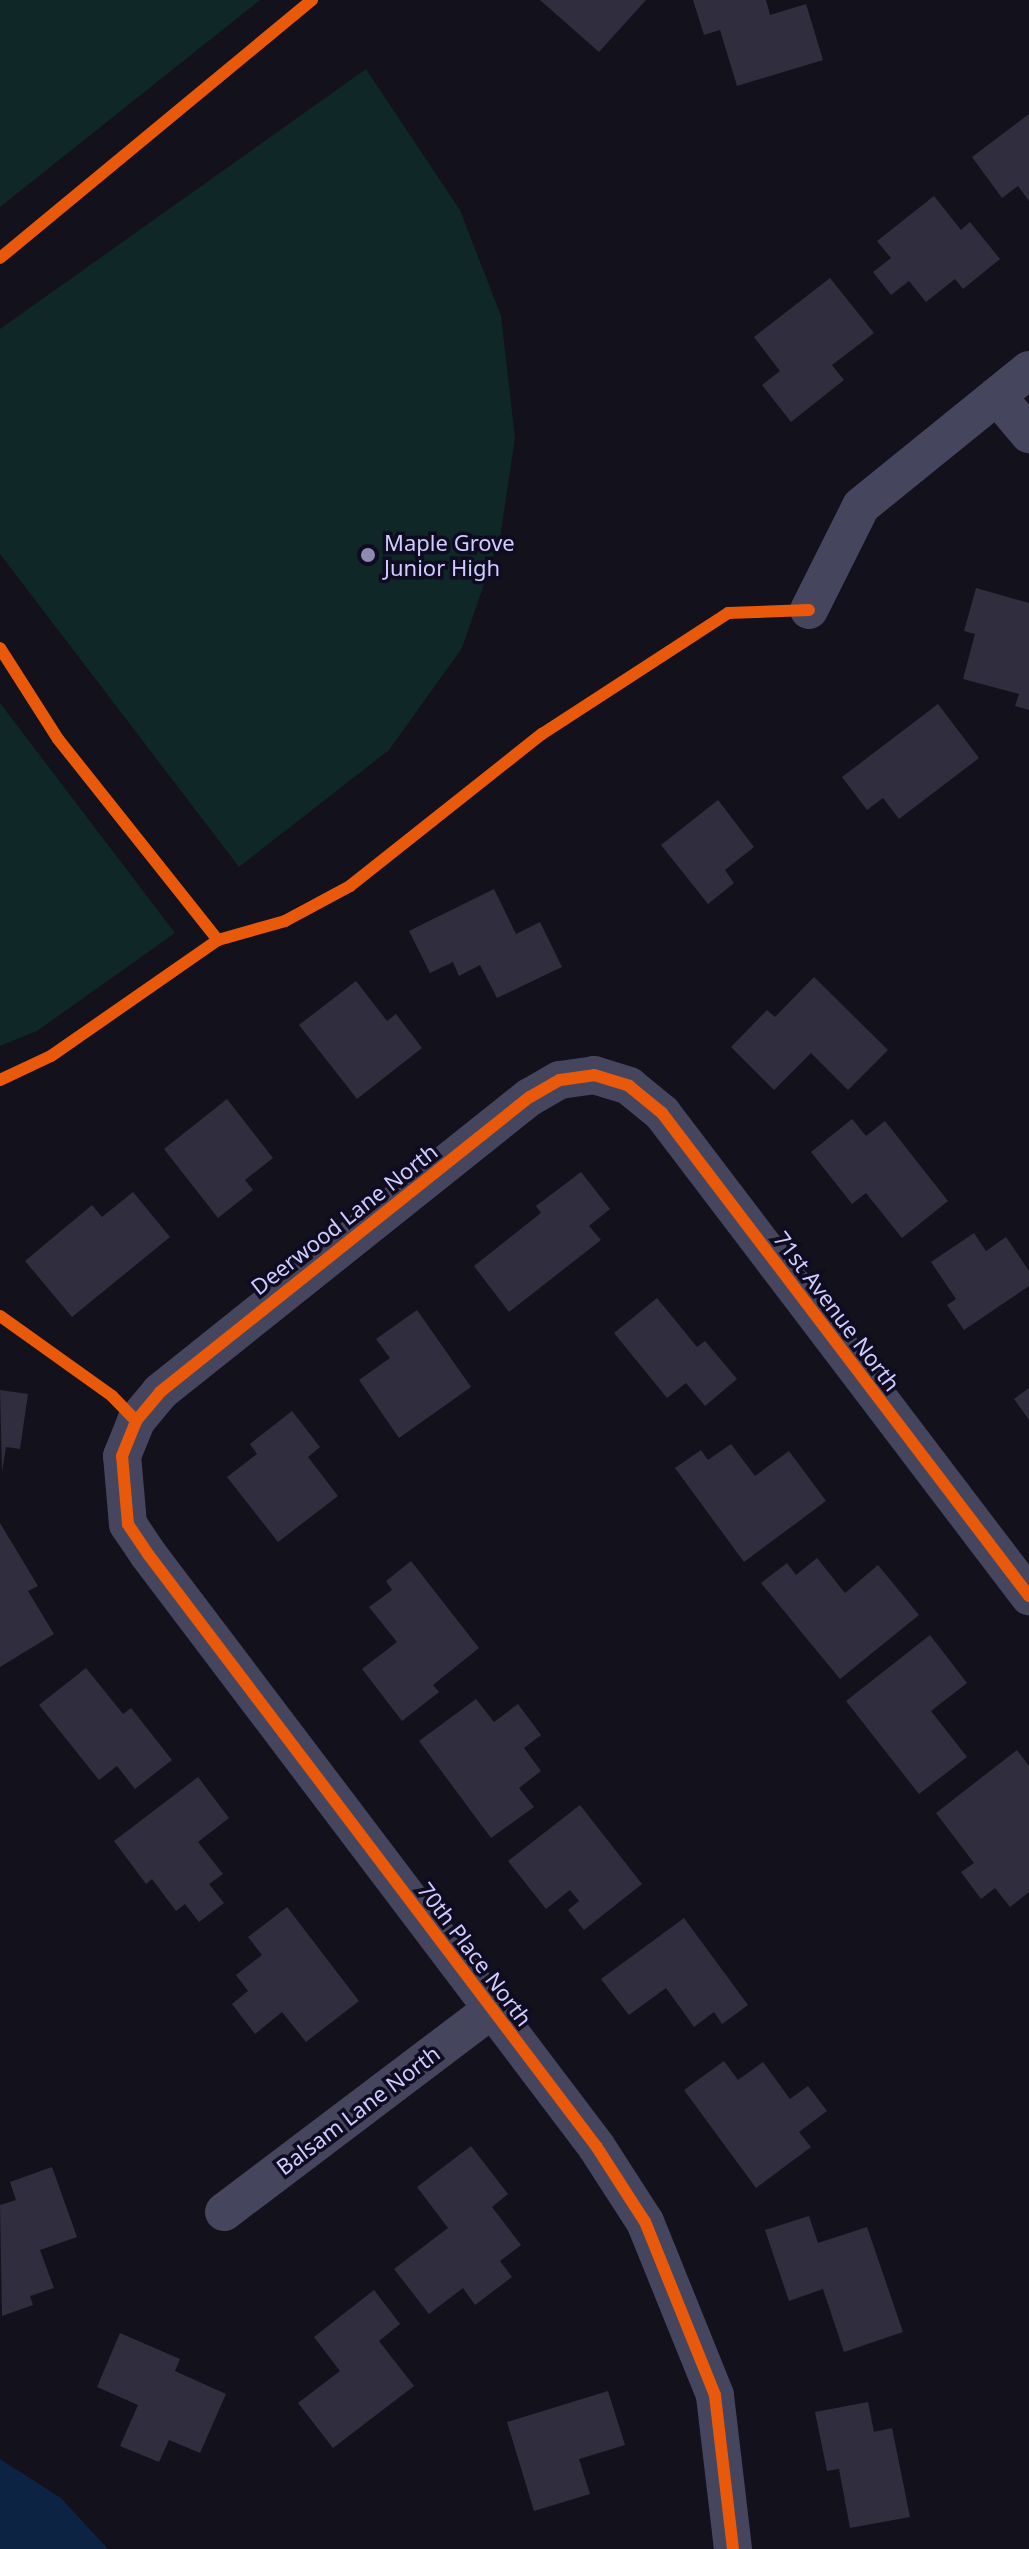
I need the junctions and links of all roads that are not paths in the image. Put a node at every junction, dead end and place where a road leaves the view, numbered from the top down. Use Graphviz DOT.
graph roads {
  1 [pos="1029,370"];
  2 [pos="997,396"];
  3 [pos="1029,434"];
  4 [pos="809,610"];
  5 [pos="594,1075"];
  6 [pos="136,1421"];
  7 [pos="1029,1596"];
  8 [pos="492,2009"];
  9 [pos="224,2212"];
  10 [pos="733,2549"];
  1 -- 2 [label="street"];
  2 -- 3 [label="street"];
  2 -- 4 [label="street"];
  5 -- 6 [label="street, Deerwood Lane North"];
  5 -- 7 [label="street, 71st Avenue North"];
  6 -- 8 [label="street, 70th Place North"];
  8 -- 9 [label="street, Balsam Lane North"];
  8 -- 10 [label="street, 70th Place North"];
}
